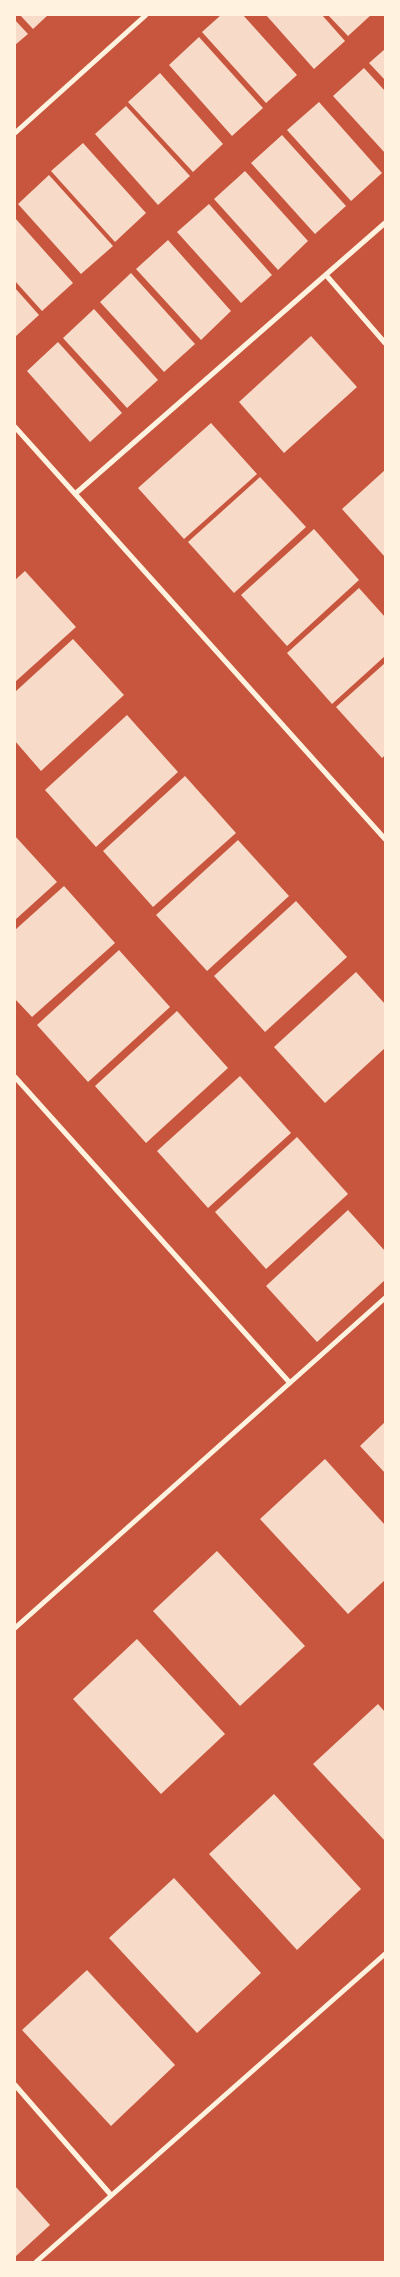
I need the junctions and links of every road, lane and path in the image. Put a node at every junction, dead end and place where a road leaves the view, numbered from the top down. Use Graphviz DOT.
graph roads {
  1 [pos="146,15"];
  2 [pos="15,133"];
  3 [pos="385,223"];
  4 [pos="326,275"];
  5 [pos="385,343"];
  6 [pos="15,427"];
  7 [pos="75,494"];
  8 [pos="385,839"];
  9 [pos="15,1077"];
  10 [pos="385,1298"];
  11 [pos="290,1383"];
  12 [pos="15,1628"];
  13 [pos="385,1954"];
  14 [pos="15,2085"];
  15 [pos="112,2196"];
  16 [pos="36,2262"];
  1 -- 2 [label="street"];
  3 -- 4 [label="street"];
  4 -- 5 [label="street"];
  4 -- 7 [label="street"];
  6 -- 7 [label="street"];
  7 -- 8 [label="street"];
  9 -- 11 [label="street"];
  10 -- 11 [label="street"];
  11 -- 12 [label="street"];
  13 -- 15 [label="street"];
  14 -- 15 [label="street"];
  15 -- 16 [label="street"];
}
